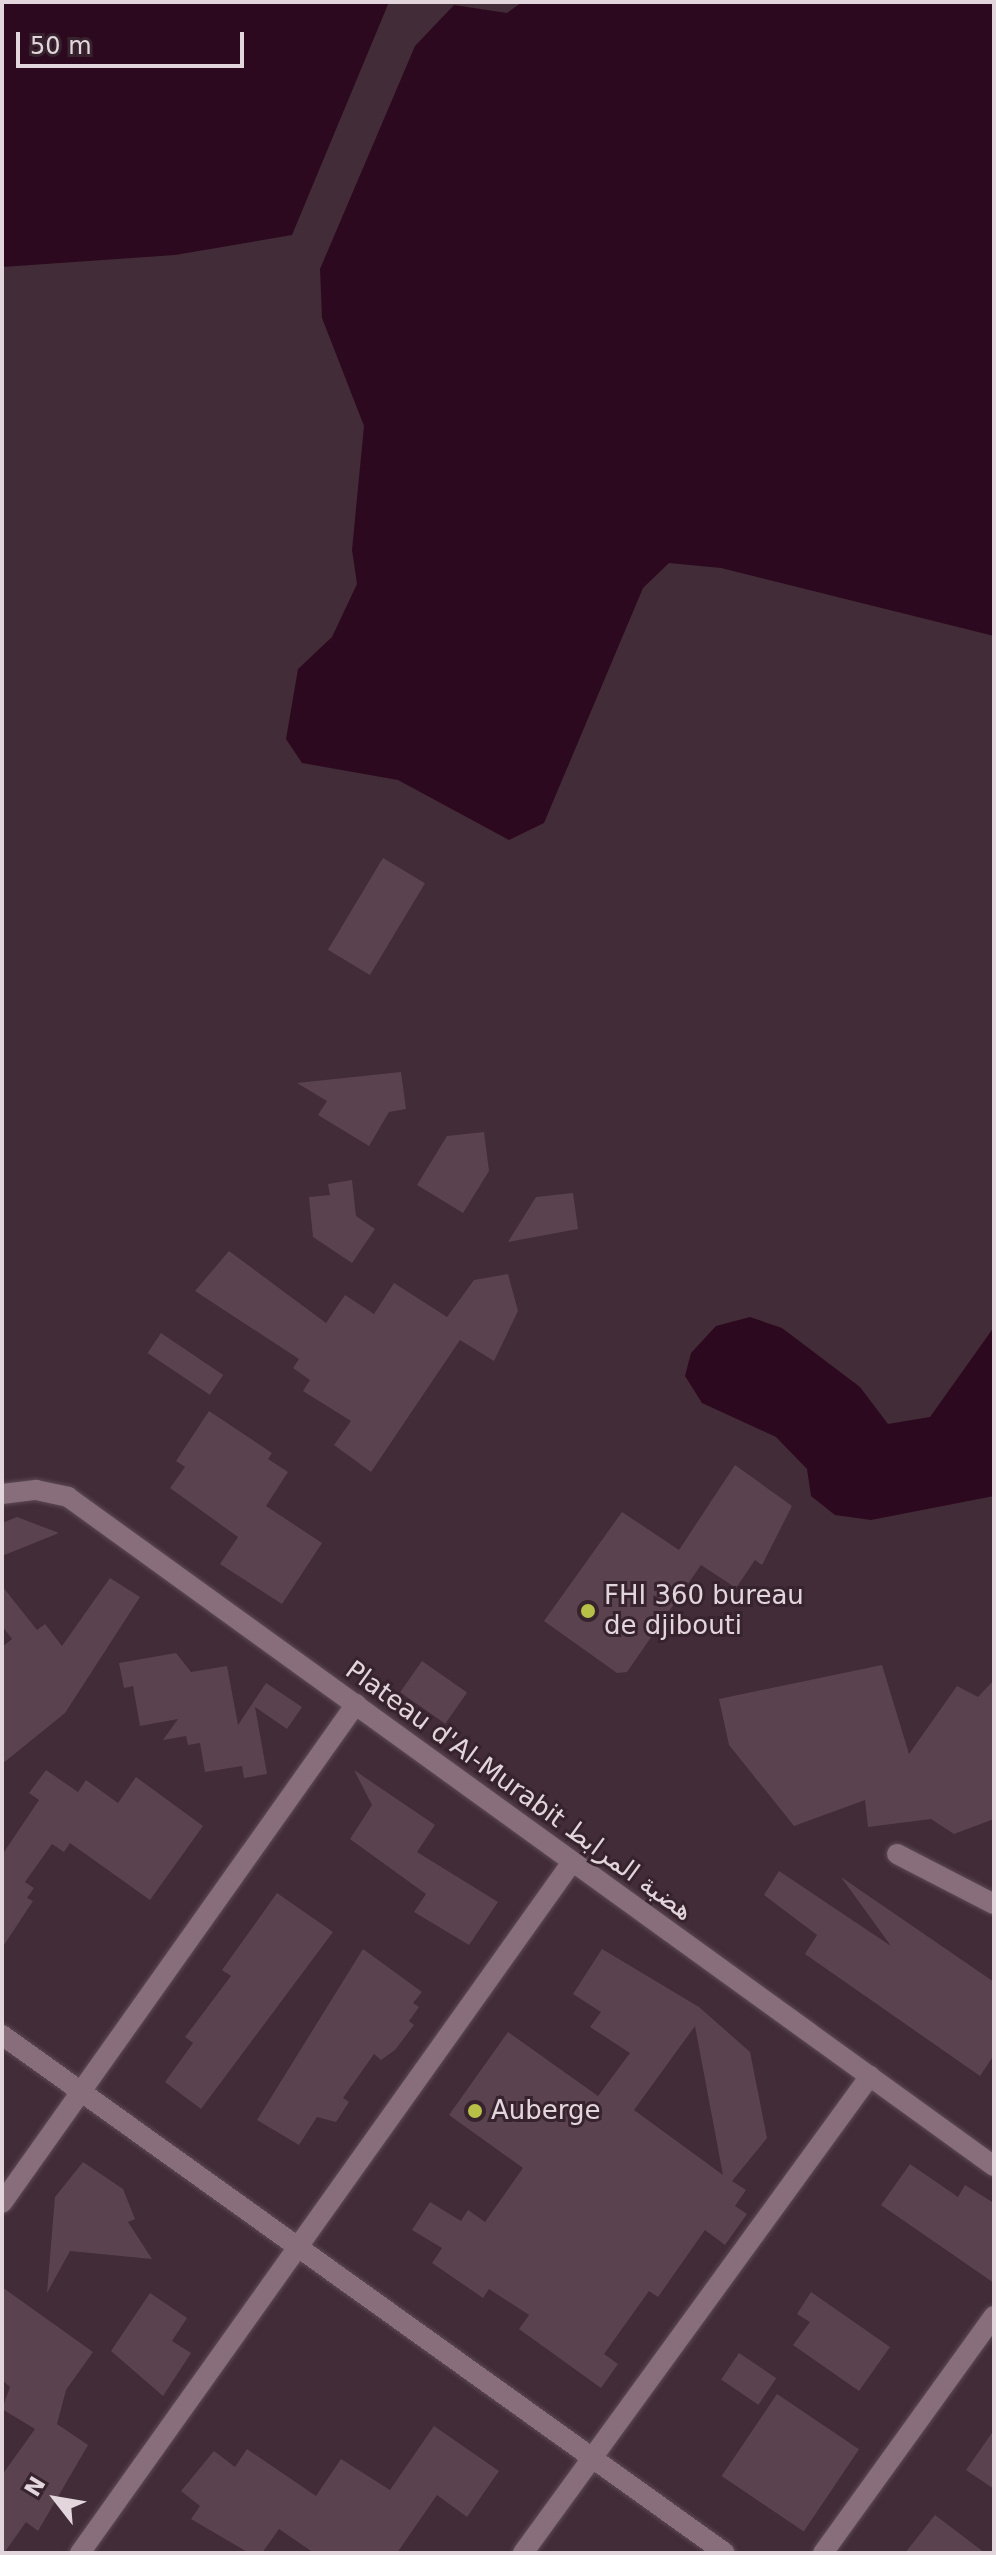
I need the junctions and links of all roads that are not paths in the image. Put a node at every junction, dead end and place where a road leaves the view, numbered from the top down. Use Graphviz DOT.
graph roads {
  1 [pos="2,1494"];
  2 [pos="356,1704"];
  3 [pos="897,1854"];
  4 [pos="572,1862"];
  5 [pos="994,1904"];
  6 [pos="2,2035"];
  7 [pos="870,2076"];
  8 [pos="78,2091"];
  9 [pos="994,2166"];
  10 [pos="2,2203"];
  11 [pos="299,2248"];
  12 [pos="994,2316"];
  13 [pos="591,2457"];
  14 [pos="80,2553"];
  15 [pos="523,2553"];
  16 [pos="725,2553"];
  17 [pos="823,2553"];
  1 -- 2 [label="street, Plateau d'Al-Murabit هضبة المرابط"];
  2 -- 4 [label="street, Plateau d'Al-Murabit هضبة المرابط"];
  2 -- 8 [label="street"];
  3 -- 5 [label="street"];
  4 -- 7 [label="street, Plateau d'Al-Murabit هضبة المرابط"];
  4 -- 11 [label="street"];
  6 -- 8 [label="street"];
  7 -- 9 [label="street, Plateau d'Al-Murabit هضبة المرابط"];
  7 -- 13 [label="street"];
  8 -- 10 [label="street"];
  8 -- 11 [label="street"];
  11 -- 13 [label="street"];
  11 -- 14 [label="street"];
  12 -- 17 [label="street"];
  13 -- 15 [label="street"];
  13 -- 16 [label="street"];
}
